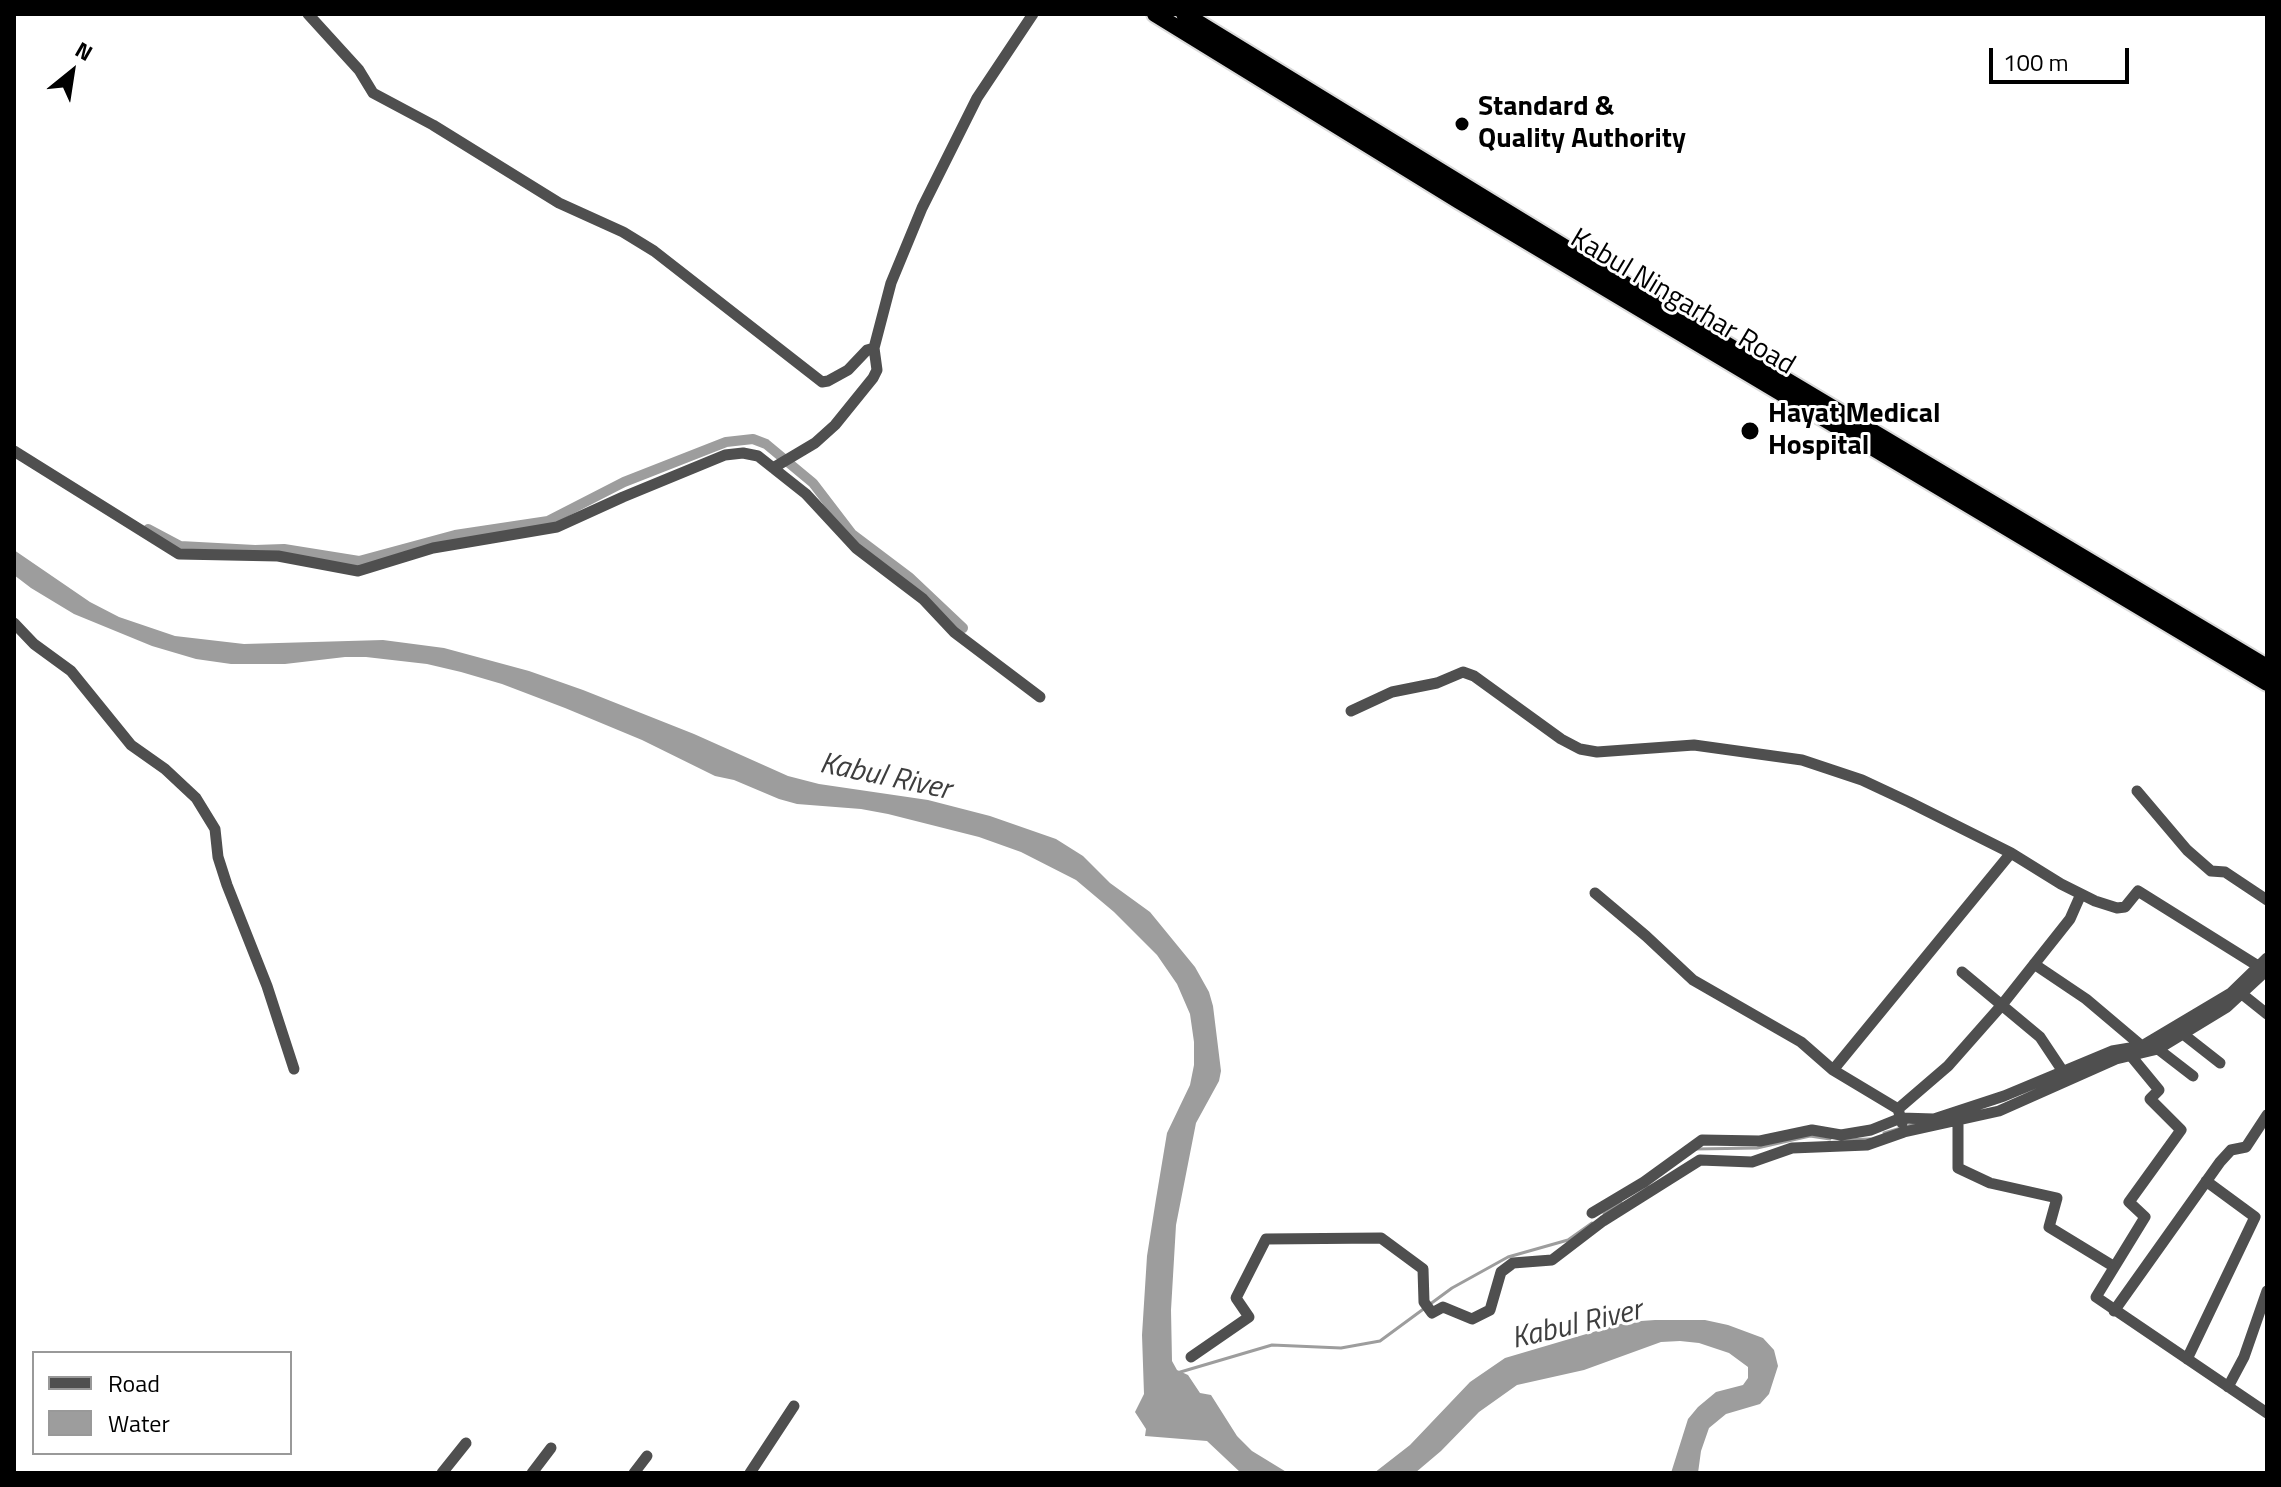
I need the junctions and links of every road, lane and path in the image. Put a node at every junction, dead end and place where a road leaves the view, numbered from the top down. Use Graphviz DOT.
graph roads {
  1 [pos="308,14"];
  2 [pos="1033,14"];
  3 [pos="1155,14"];
  4 [pos="1184,14"];
  5 [pos="1694,332"];
  6 [pos="875,354"];
  7 [pos="14,451"];
  8 [pos="773,468"];
  9 [pos="14,623"];
  10 [pos="2239,658"];
  11 [pos="2267,667"];
  12 [pos="2267,683"];
  13 [pos="1040,697"];
  14 [pos="1351,711"];
  15 [pos="2137,791"];
  16 [pos="2011,853"];
  17 [pos="1595,893"];
  18 [pos="2081,894"];
  19 [pos="2267,900"];
  20 [pos="2034,964"];
  21 [pos="2264,967"];
  22 [pos="1962,972"];
  23 [pos="2242,994"];
  24 [pos="2003,1004"];
  25 [pos="2267,1014"];
  26 [pos="2182,1031"];
  27 [pos="2155,1045"];
  28 [pos="2131,1056"];
  29 [pos="2220,1063"];
  30 [pos="294,1069"];
  31 [pos="1833,1070"];
  32 [pos="2062,1070"];
  33 [pos="2193,1076"];
  34 [pos="1899,1114"];
  35 [pos="2267,1115"];
  36 [pos="1958,1122"];
  37 [pos="1904,1132"];
  38 [pos="2206,1181"];
  39 [pos="1592,1213"];
  40 [pos="2113,1266"];
  41 [pos="2267,1291"];
  42 [pos="2114,1311"];
  43 [pos="1191,1357"];
  44 [pos="2187,1359"];
  45 [pos="2228,1387"];
  46 [pos="794,1406"];
  47 [pos="2267,1412"];
  48 [pos="466,1443"];
  49 [pos="551,1448"];
  50 [pos="647,1456"];
  51 [pos="442,1473"];
  52 [pos="532,1473"];
  53 [pos="634,1473"];
  54 [pos="750,1473"];
  1 -- 6 [label="street"];
  2 -- 6 [label="street"];
  3 -- 5 [label="highway, Kabul Ningarhar Road"];
  4 -- 5 [label="highway, Kabul Ningarhar Road"];
  5 -- 10 [label="highway, Kabul Ningarhar Road"];
  6 -- 8 [label="street"];
  7 -- 8 [label="street"];
  8 -- 13 [label="street"];
  9 -- 30 [label="street"];
  10 -- 11 [label="highway, Kabul Ningarhar Road"];
  10 -- 12 [label="highway, Kabul Ningarhar Road"];
  14 -- 16 [label="street"];
  15 -- 19 [label="street"];
  16 -- 18 [label="street"];
  16 -- 31 [label="street"];
  17 -- 31 [label="street"];
  18 -- 20 [label="street"];
  18 -- 21 [label="street"];
  20 -- 24 [label="street"];
  20 -- 27 [label="street"];
  21 -- 23 [label="street"];
  21 -- 26 [label="street"];
  22 -- 24 [label="street"];
  23 -- 25 [label="street"];
  23 -- 26 [label="street"];
  24 -- 32 [label="street"];
  24 -- 34 [label="street"];
  26 -- 27 [label="street"];
  26 -- 29 [label="street"];
  27 -- 28 [label="street"];
  27 -- 32 [label="street"];
  27 -- 33 [label="street"];
  28 -- 36 [label="street"];
  28 -- 40 [label="street"];
  31 -- 34 [label="street"];
  32 -- 34 [label="street"];
  34 -- 37 [label="street"];
  34 -- 39 [label="street"];
  35 -- 38 [label="street"];
  36 -- 37 [label="street"];
  36 -- 40 [label="street"];
  37 -- 43 [label="street"];
  38 -- 42 [label="street"];
  38 -- 44 [label="street"];
  40 -- 42 [label="street"];
  41 -- 45 [label="street"];
  42 -- 44 [label="street"];
  44 -- 45 [label="street"];
  45 -- 47 [label="street"];
  46 -- 54 [label="street"];
  48 -- 51 [label="street"];
  49 -- 52 [label="street"];
  50 -- 53 [label="street"];
}
